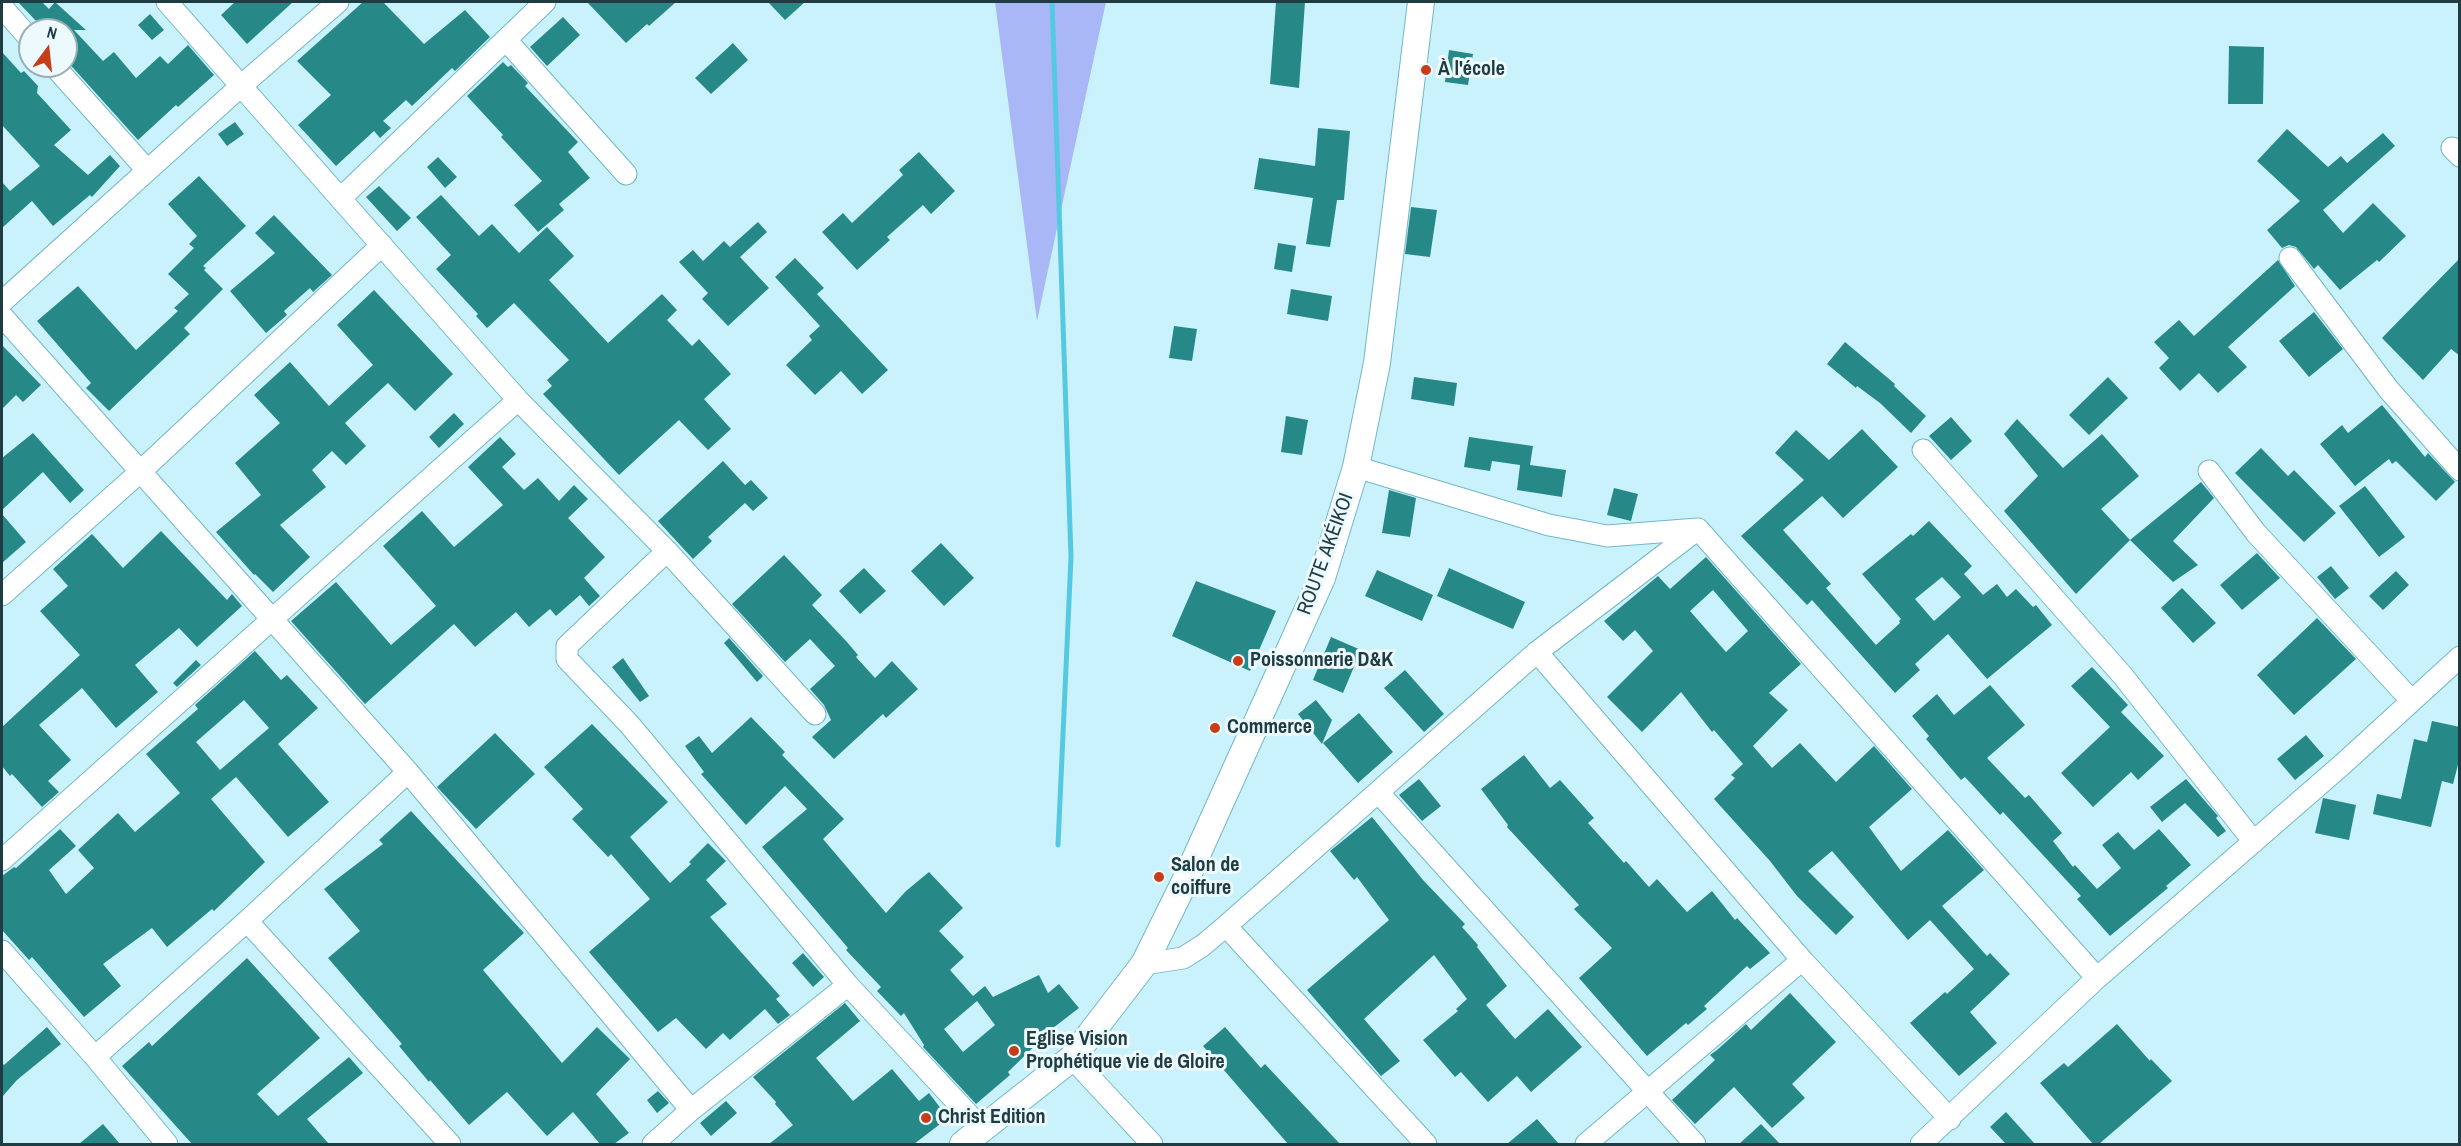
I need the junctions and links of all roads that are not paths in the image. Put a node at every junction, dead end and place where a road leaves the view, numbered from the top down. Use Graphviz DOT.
graph roads {
  1 [pos="167,2"];
  2 [pos="338,2"];
  3 [pos="545,2"];
  4 [pos="1421,2"];
  5 [pos="2,7"];
  6 [pos="18,25"];
  7 [pos="506,40"];
  8 [pos="65,78"];
  9 [pos="242,85"];
  10 [pos="147,170"];
  11 [pos="626,174"];
  12 [pos="341,198"];
  13 [pos="382,245"];
  14 [pos="2290,258"];
  15 [pos="2,302"];
  16 [pos="2,316"];
  17 [pos="518,400"];
  18 [pos="1923,450"];
  19 [pos="1356,467"];
  20 [pos="2460,470"];
  21 [pos="2209,471"];
  22 [pos="140,472"];
  23 [pos="1698,529"];
  24 [pos="667,551"];
  25 [pos="2,595"];
  26 [pos="272,620"];
  27 [pos="1537,652"];
  28 [pos="2460,657"];
  29 [pos="2412,701"];
  30 [pos="815,714"];
  31 [pos="408,772"];
  32 [pos="1378,792"];
  33 [pos="2254,842"];
  34 [pos="2,860"];
  35 [pos="247,921"];
  36 [pos="1226,926"];
  37 [pos="2,951"];
  38 [pos="1802,960"];
  39 [pos="1144,964"];
  40 [pos="2097,978"];
  41 [pos="848,985"];
  42 [pos="95,1057"];
  43 [pos="1072,1058"];
  44 [pos="1648,1092"];
  45 [pos="692,1110"];
  46 [pos="1950,1119"];
  47 [pos="972,1137"];
  48 [pos="167,1144"];
  49 [pos="450,1144"];
  50 [pos="653,1144"];
  51 [pos="1152,1144"];
  52 [pos="1426,1144"];
  53 [pos="1586,1144"];
  54 [pos="1695,1144"];
  55 [pos="1921,1144"];
  1 -- 9 [label="street"];
  2 -- 9 [label="street"];
  3 -- 7 [label="street"];
  4 -- 19 [label="street, ROUTE AKÉIKOI"];
  5 -- 6 [label="street"];
  7 -- 11 [label="street"];
  7 -- 12 [label="street"];
  8 -- 10 [label="street"];
  9 -- 10 [label="street"];
  9 -- 12 [label="street"];
  10 -- 15 [label="street"];
  12 -- 13 [label="street"];
  13 -- 17 [label="street"];
  13 -- 22 [label="street"];
  14 -- 20 [label="street"];
  16 -- 22 [label="street"];
  17 -- 24 [label="street"];
  17 -- 26 [label="street"];
  18 -- 33 [label="street"];
  19 -- 23 [label="street"];
  19 -- 39 [label="street, ROUTE AKÉIKOI"];
  21 -- 29 [label="street"];
  22 -- 25 [label="street"];
  22 -- 26 [label="street"];
  23 -- 27 [label="street"];
  23 -- 40 [label="street"];
  24 -- 30 [label="street"];
  24 -- 41 [label="street"];
  26 -- 31 [label="street"];
  26 -- 34 [label="street"];
  27 -- 32 [label="street"];
  27 -- 38 [label="street"];
  28 -- 29 [label="street"];
  29 -- 33 [label="street"];
  31 -- 35 [label="street"];
  31 -- 45 [label="street"];
  32 -- 36 [label="street"];
  32 -- 44 [label="street"];
  33 -- 40 [label="street"];
  35 -- 42 [label="street"];
  35 -- 49 [label="street"];
  36 -- 39 [label="street"];
  36 -- 52 [label="street"];
  37 -- 42 [label="street"];
  38 -- 44 [label="street"];
  38 -- 46 [label="street"];
  39 -- 43 [label="street, ROUTE AKÉIKOI"];
  40 -- 46 [label="street"];
  41 -- 45 [label="street"];
  41 -- 47 [label="street"];
  42 -- 48 [label="street"];
  43 -- 47 [label="street, ROUTE AKÉIKOI"];
  43 -- 51 [label="street"];
  44 -- 53 [label="street"];
  44 -- 54 [label="street"];
  45 -- 50 [label="street"];
  46 -- 55 [label="street"];
}
